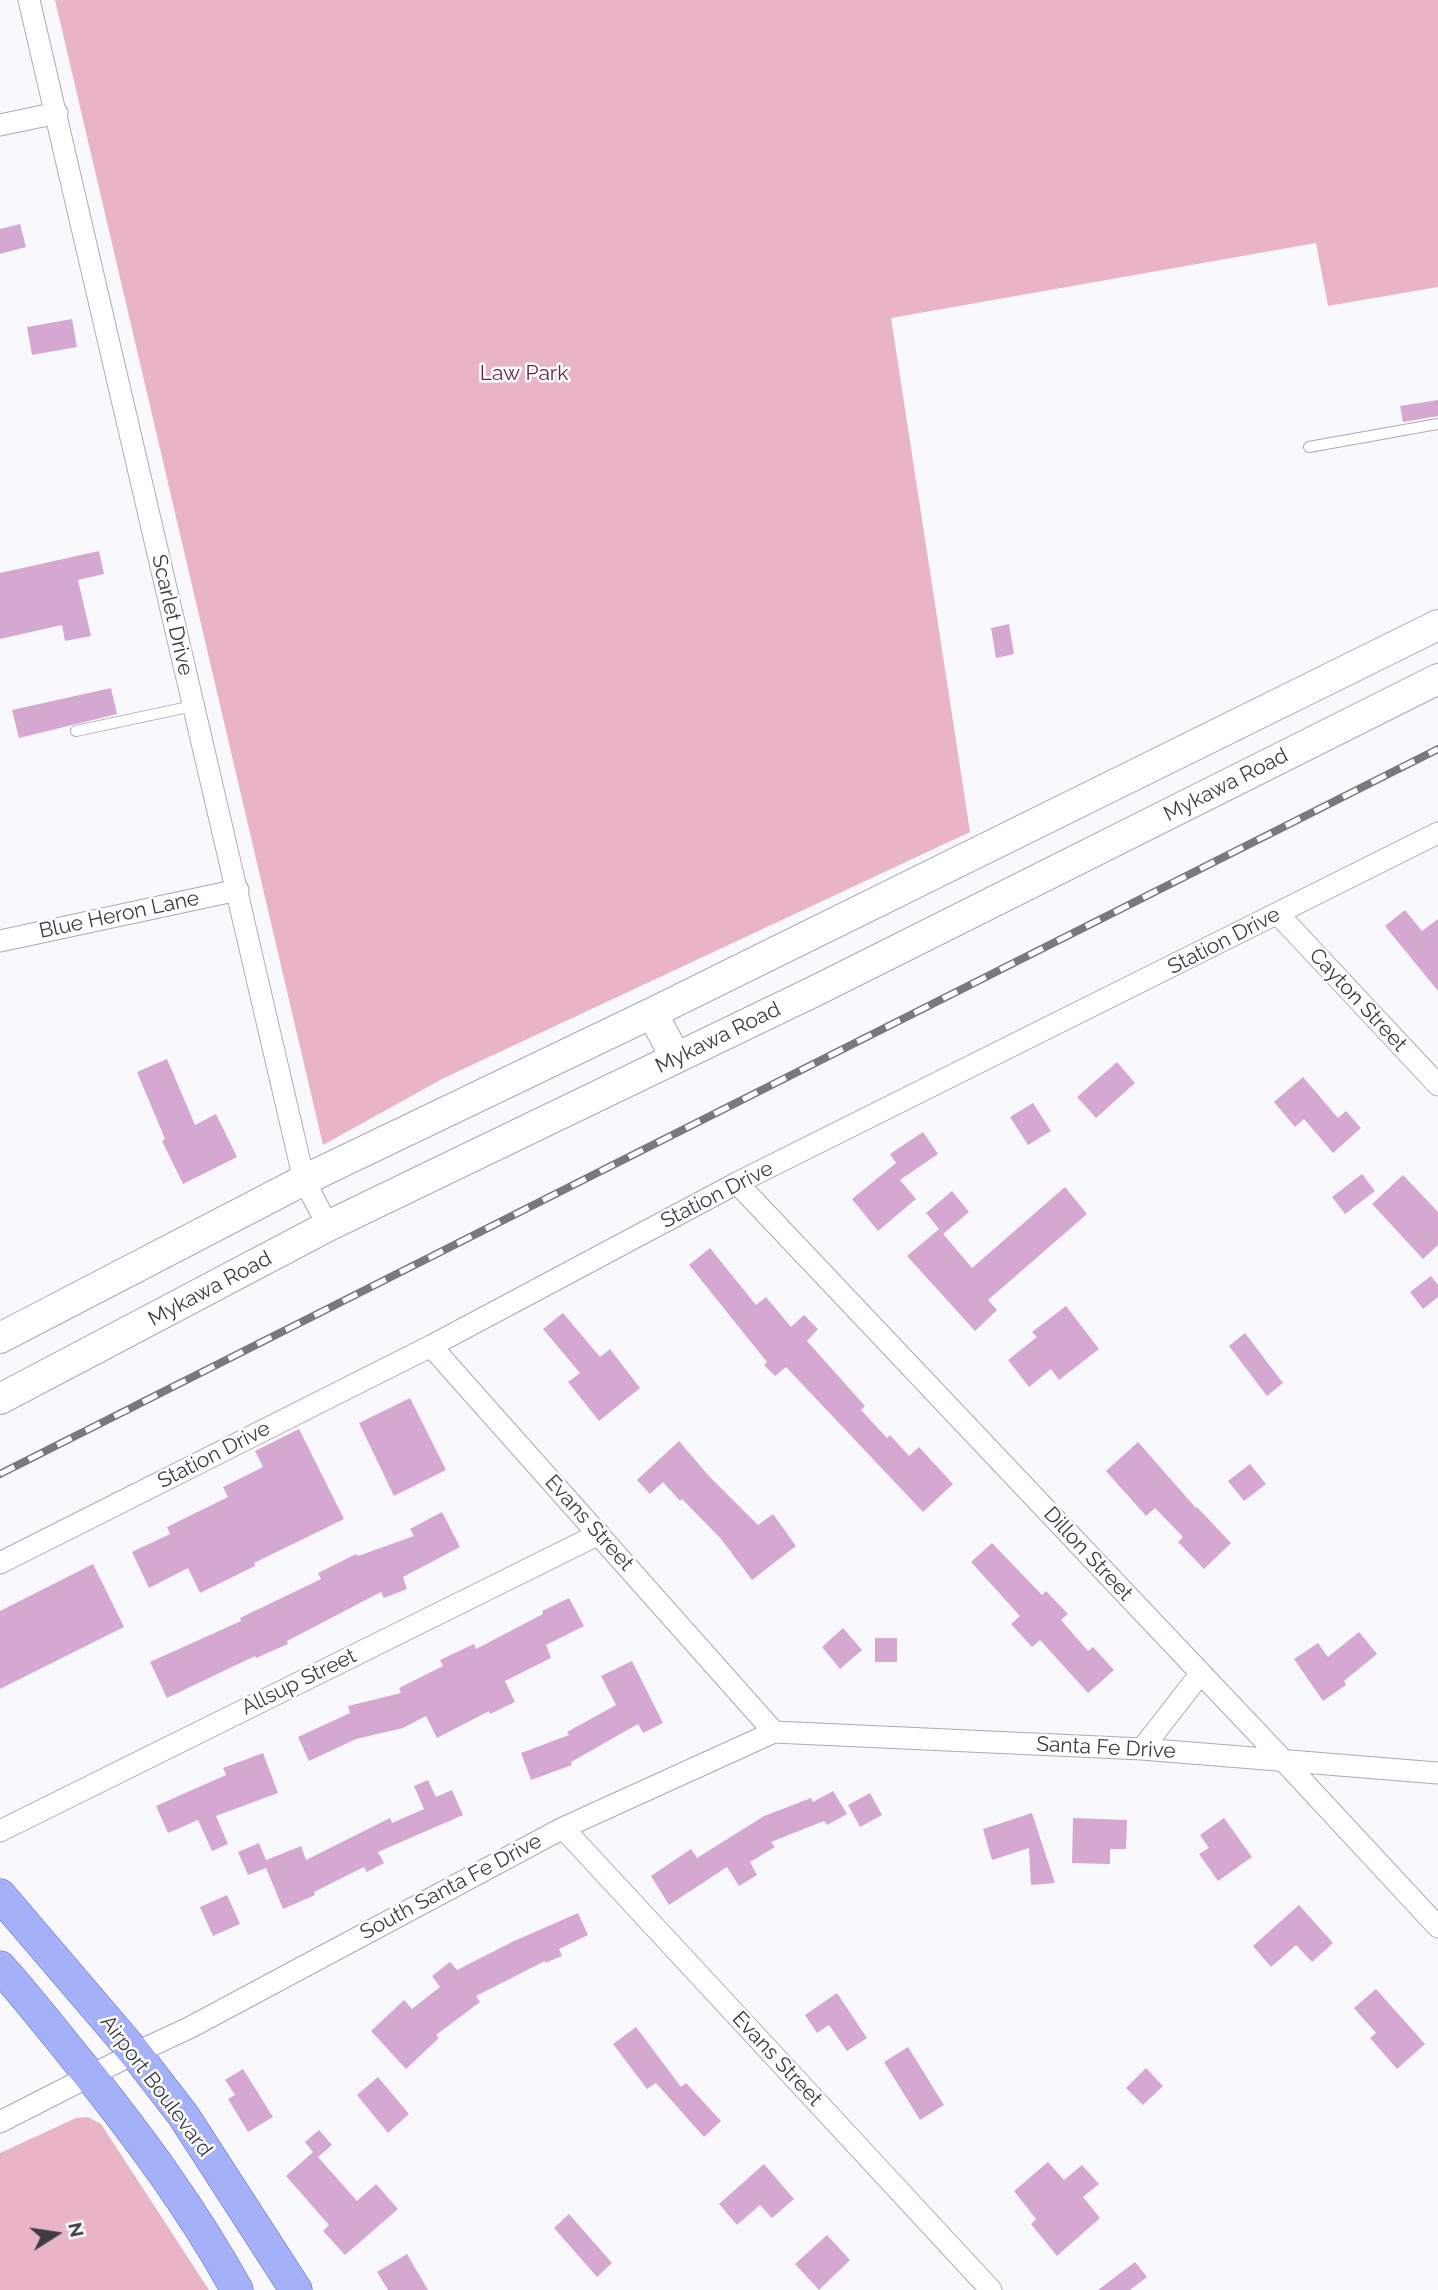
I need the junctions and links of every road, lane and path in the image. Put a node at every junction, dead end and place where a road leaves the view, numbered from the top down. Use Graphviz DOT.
graph roads {
  1 [pos="29,0"];
  2 [pos="57,113"];
  3 [pos="0,125"];
  4 [pos="1438,424"];
  5 [pos="1309,447"];
  6 [pos="1438,625"];
  7 [pos="1336,676"];
  8 [pos="1438,679"];
  9 [pos="193,706"];
  10 [pos="1354,721"];
  11 [pos="76,731"];
  12 [pos="1438,833"];
  13 [pos="238,890"];
  14 [pos="1278,914"];
  15 [pos="0,941"];
  16 [pos="652,1013"];
  17 [pos="676,1058"];
  18 [pos="1438,1085"];
  19 [pos="304,1180"];
  20 [pos="737,1183"];
  21 [pos="328,1226"];
  22 [pos="0,1338"];
  23 [pos="430,1346"];
  24 [pos="0,1399"];
  25 [pos="599,1534"];
  26 [pos="0,1563"];
  27 [pos="1201,1673"];
  28 [pos="774,1732"];
  29 [pos="1142,1749"];
  30 [pos="1283,1760"];
  31 [pos="1438,1773"];
  32 [pos="563,1828"];
  33 [pos="0,1831"];
  34 [pos="0,1895"];
  35 [pos="1438,1927"];
  36 [pos="0,1968"];
  37 [pos="135,2053"];
  38 [pos="89,2076"];
  39 [pos="0,2122"];
  40 [pos="237,2290"];
  41 [pos="296,2290"];
  42 [pos="991,2290"];
  1 -- 2 [label="street, Scarlet Drive"];
  2 -- 3 [label="street"];
  2 -- 9 [label="street, Scarlet Drive"];
  4 -- 5 [label="lane"];
  6 -- 7 [label="main road"];
  7 -- 10 [label="main road"];
  7 -- 16 [label="main road"];
  8 -- 10 [label="main road, Mykawa Road"];
  9 -- 11 [label="lane"];
  9 -- 13 [label="street, Scarlet Drive"];
  10 -- 17 [label="main road, Mykawa Road"];
  12 -- 14 [label="street, Station Drive"];
  13 -- 15 [label="street, Blue Heron Lane"];
  13 -- 19 [label="street, Scarlet Drive"];
  14 -- 18 [label="street, Cayton Street"];
  14 -- 20 [label="street, Station Drive"];
  16 -- 17 [label="main road"];
  16 -- 19 [label="main road"];
  17 -- 21 [label="main road, Mykawa Road"];
  19 -- 21 [label="street, Scarlet Drive"];
  19 -- 22 [label="main road"];
  20 -- 23 [label="street, Station Drive"];
  20 -- 27 [label="street, Dillon Street"];
  21 -- 24 [label="main road, Mykawa Road"];
  23 -- 25 [label="street, Evans Street"];
  23 -- 26 [label="street, Station Drive"];
  25 -- 28 [label="street, Evans Street"];
  25 -- 33 [label="street, Allsup Street"];
  27 -- 29 [label="street"];
  27 -- 30 [label="street, Dillon Street"];
  28 -- 29 [label="street, Santa Fe Drive"];
  28 -- 32 [label="street, South Santa Fe Drive"];
  29 -- 30 [label="street, Santa Fe Drive"];
  30 -- 31 [label="street, Santa Fe Drive"];
  30 -- 35 [label="street, Dillon Street"];
  32 -- 37 [label="street, South Santa Fe Drive"];
  32 -- 42 [label="street, Evans Street"];
  34 -- 37 [label="main road, Airport Boulevard"];
  36 -- 38 [label="main road"];
  37 -- 38 [label="street"];
  37 -- 41 [label="main road, Airport Boulevard"];
  38 -- 39 [label="street"];
  38 -- 40 [label="main road"];
}
